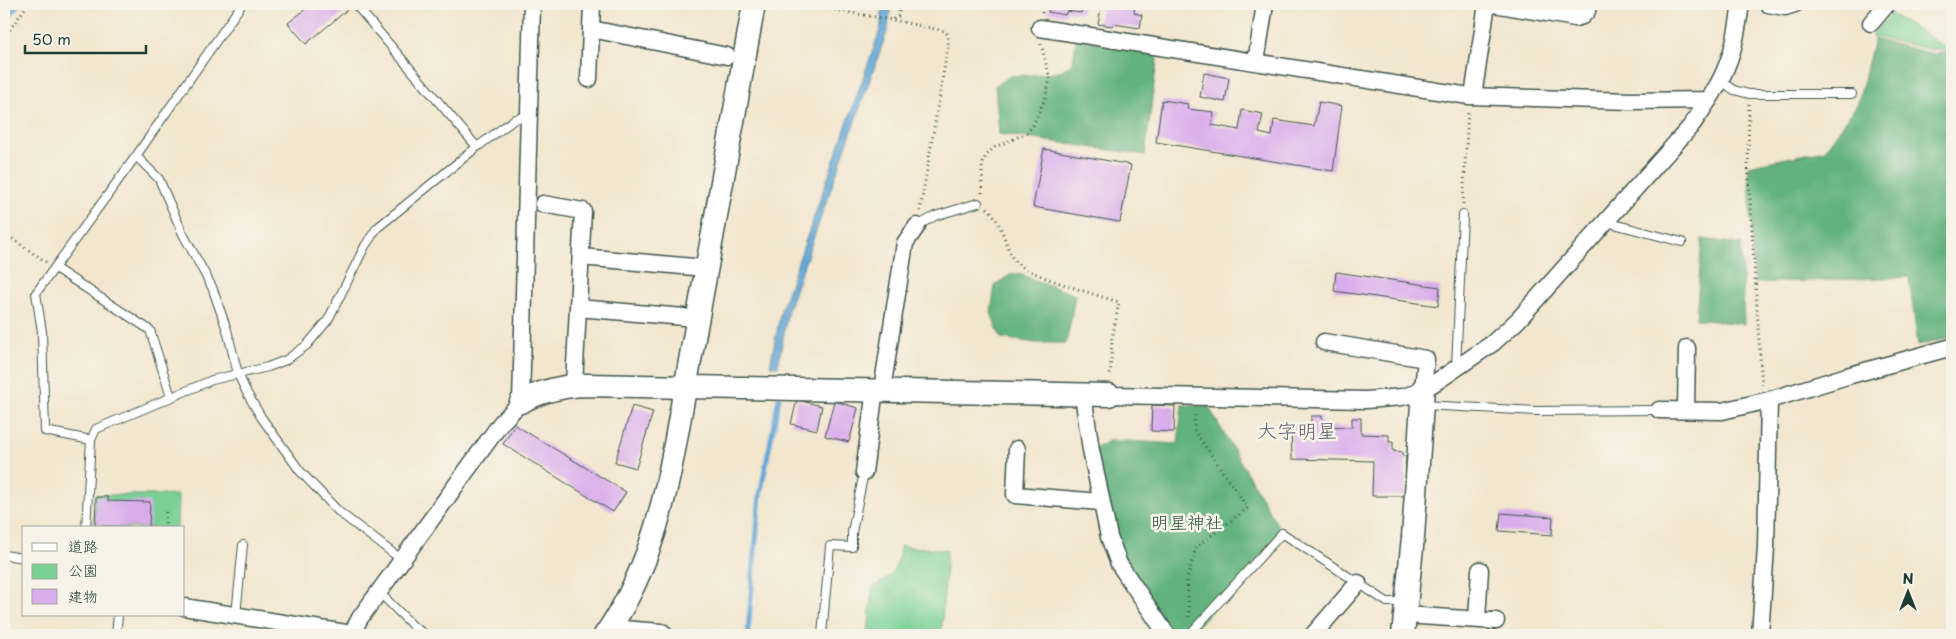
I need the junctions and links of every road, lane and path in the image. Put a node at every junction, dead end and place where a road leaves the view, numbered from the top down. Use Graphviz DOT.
graph roads {
  1 [pos="28,4"];
  2 [pos="242,4"];
  3 [pos="355,4"];
  4 [pos="532,4"];
  5 [pos="592,4"];
  6 [pos="754,4"];
  7 [pos="800,4"];
  8 [pos="901,4"];
  9 [pos="1265,4"];
  10 [pos="1487,4"];
  11 [pos="1494,4"];
  12 [pos="1588,4"];
  13 [pos="1741,4"];
  14 [pos="1768,4"];
  15 [pos="1794,4"];
  16 [pos="1887,4"];
  17 [pos="893,20"];
  18 [pos="1870,23"];
  19 [pos="590,28"];
  20 [pos="1040,28"];
  21 [pos="4,38"];
  22 [pos="730,57"];
  23 [pos="1256,62"];
  24 [pos="589,79"];
  25 [pos="1720,80"];
  26 [pos="1749,94"];
  27 [pos="1852,94"];
  28 [pos="1471,96"];
  29 [pos="1708,100"];
  30 [pos="528,116"];
  31 [pos="477,147"];
  32 [pos="136,156"];
  33 [pos="978,202"];
  34 [pos="543,204"];
  35 [pos="1463,215"];
  36 [pos="1606,222"];
  37 [pos="917,226"];
  38 [pos="4,233"];
  39 [pos="1682,242"];
  40 [pos="581,257"];
  41 [pos="694,267"];
  42 [pos="55,268"];
  43 [pos="578,308"];
  44 [pos="684,317"];
  45 [pos="1324,342"];
  46 [pos="1952,347"];
  47 [pos="1687,348"];
  48 [pos="1456,369"];
  49 [pos="238,374"];
  50 [pos="574,385"];
  51 [pos="684,387"];
  52 [pos="879,390"];
  53 [pos="1083,395"];
  54 [pos="1109,395"];
  55 [pos="171,397"];
  56 [pos="1196,397"];
  57 [pos="1422,397"];
  58 [pos="1766,401"];
  59 [pos="521,402"];
  60 [pos="1658,410"];
  61 [pos="1686,410"];
  62 [pos="92,440"];
  63 [pos="1017,449"];
  64 [pos="864,472"];
  65 [pos="1101,502"];
  66 [pos="166,509"];
  67 [pos="86,526"];
  68 [pos="165,526"];
  69 [pos="243,545"];
  70 [pos="4,555"];
  71 [pos="22,558"];
  72 [pos="402,560"];
  73 [pos="1480,570"];
  74 [pos="1358,583"];
  75 [pos="379,592"];
  76 [pos="185,607"];
  77 [pos="236,615"];
  78 [pos="118,616"];
  79 [pos="1404,618"];
  80 [pos="1477,620"];
  81 [pos="1496,621"];
  82 [pos="607,633"];
  83 [pos="352,634"];
  84 [pos="116,635"];
  85 [pos="426,635"];
  86 [pos="661,635"];
  87 [pos="822,635"];
  88 [pos="1166,635"];
  89 [pos="1189,635"];
  90 [pos="1313,635"];
  91 [pos="1760,635"];
  1 -- 21 [label="path"];
  2 -- 32 [label="lane"];
  3 -- 31 [label="lane"];
  4 -- 30 [label="street"];
  5 -- 19 [label="street"];
  6 -- 51 [label="street"];
  7 -- 17 [label="path"];
  8 -- 17 [label="path"];
  9 -- 23 [label="street"];
  10 -- 28 [label="street"];
  11 -- 12 [label="street"];
  13 -- 25 [label="street"];
  14 -- 15 [label="street"];
  16 -- 18 [label="street"];
  17 -- 37 [label="path"];
  19 -- 22 [label="street"];
  19 -- 24 [label="street"];
  20 -- 23 [label="street"];
  20 -- 33 [label="path"];
  23 -- 28 [label="street"];
  25 -- 26 [label="lane"];
  25 -- 29 [label="street"];
  26 -- 27 [label="lane"];
  26 -- 58 [label="path"];
  28 -- 29 [label="street"];
  28 -- 35 [label="path"];
  29 -- 36 [label="street"];
  30 -- 31 [label="lane"];
  30 -- 59 [label="street"];
  31 -- 49 [label="lane"];
  32 -- 42 [label="lane"];
  32 -- 49 [label="lane"];
  33 -- 37 [label="lane"];
  33 -- 54 [label="path"];
  34 -- 40 [label="street"];
  35 -- 48 [label="lane"];
  36 -- 39 [label="lane"];
  36 -- 48 [label="street"];
  37 -- 52 [label="street"];
  38 -- 42 [label="path"];
  40 -- 41 [label="street"];
  40 -- 43 [label="street"];
  42 -- 55 [label="lane"];
  42 -- 62 [label="lane"];
  43 -- 44 [label="street"];
  43 -- 50 [label="street"];
  45 -- 57 [label="street"];
  46 -- 58 [label="street"];
  47 -- 61 [label="street"];
  48 -- 57 [label="street"];
  49 -- 55 [label="lane"];
  49 -- 72 [label="lane"];
  50 -- 51 [label="street"];
  50 -- 59 [label="street"];
  51 -- 52 [label="street"];
  51 -- 82 [label="street"];
  52 -- 53 [label="street"];
  52 -- 64 [label="street"];
  53 -- 54 [label="street"];
  53 -- 65 [label="street"];
  54 -- 56 [label="street"];
  55 -- 62 [label="lane"];
  56 -- 57 [label="street"];
  56 -- 89 [label="path"];
  57 -- 60 [label="lane"];
  57 -- 79 [label="street"];
  58 -- 61 [label="street"];
  58 -- 91 [label="street"];
  59 -- 72 [label="street"];
  60 -- 61 [label="street"];
  62 -- 67 [label="lane"];
  63 -- 65 [label="street"];
  64 -- 87 [label="lane"];
  65 -- 88 [label="street"];
  66 -- 68 [label="path"];
  69 -- 77 [label="lane"];
  70 -- 71 [label="lane"];
  72 -- 75 [label="street"];
  73 -- 80 [label="street"];
  74 -- 79 [label="lane"];
  74 -- 89 [label="lane"];
  74 -- 90 [label="street"];
  75 -- 83 [label="street"];
  75 -- 85 [label="lane"];
  76 -- 77 [label="street"];
  77 -- 83 [label="street"];
  78 -- 84 [label="lane"];
  79 -- 80 [label="street"];
  80 -- 81 [label="street"];
  82 -- 86 [label="street"];
}
